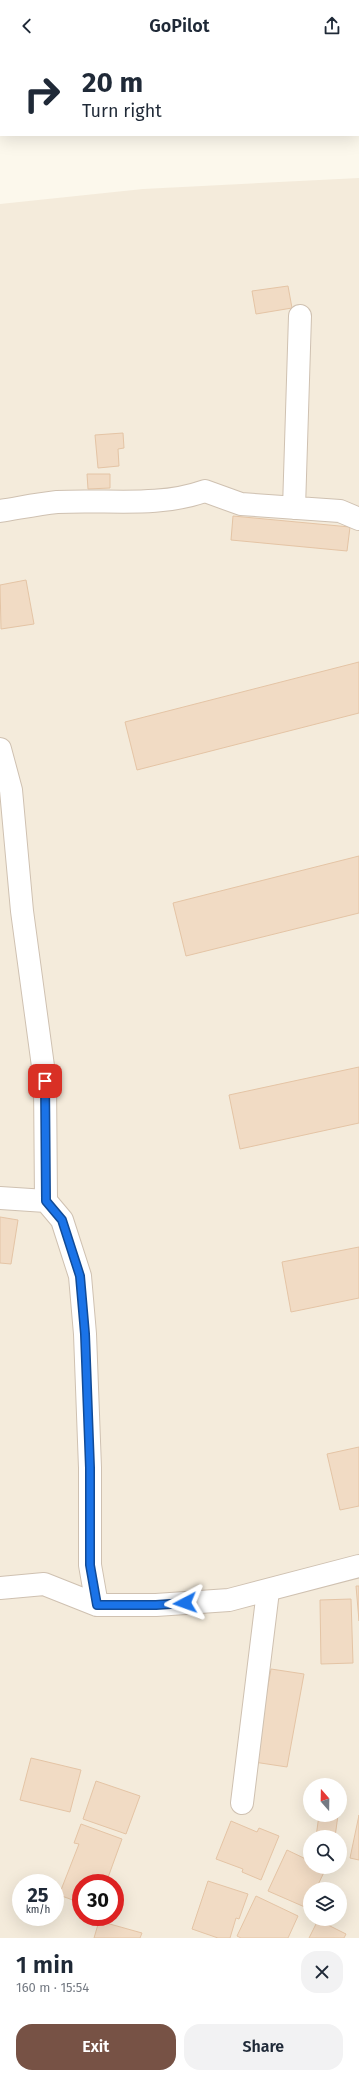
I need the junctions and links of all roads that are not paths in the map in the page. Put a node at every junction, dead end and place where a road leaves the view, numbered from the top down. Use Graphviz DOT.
graph roads {
  1 [pos="300,316"];
  2 [pos="294,508"];
  3 [pos="0,510"];
  4 [pos="359,519"];
  5 [pos="0,749"];
  6 [pos="0,1198"];
  7 [pos="46,1201"];
  8 [pos="359,1566"];
  9 [pos="0,1588"];
  10 [pos="268,1591"];
  11 [pos="97,1605"];
  12 [pos="242,1803"];
  1 -- 2 [label="street"];
  2 -- 3 [label="street"];
  2 -- 4 [label="street"];
  5 -- 7 [label="street"];
  6 -- 7 [label="street"];
  7 -- 11 [label="street"];
  8 -- 10 [label="street"];
  9 -- 11 [label="street"];
  10 -- 11 [label="street"];
  10 -- 12 [label="street"];
}
